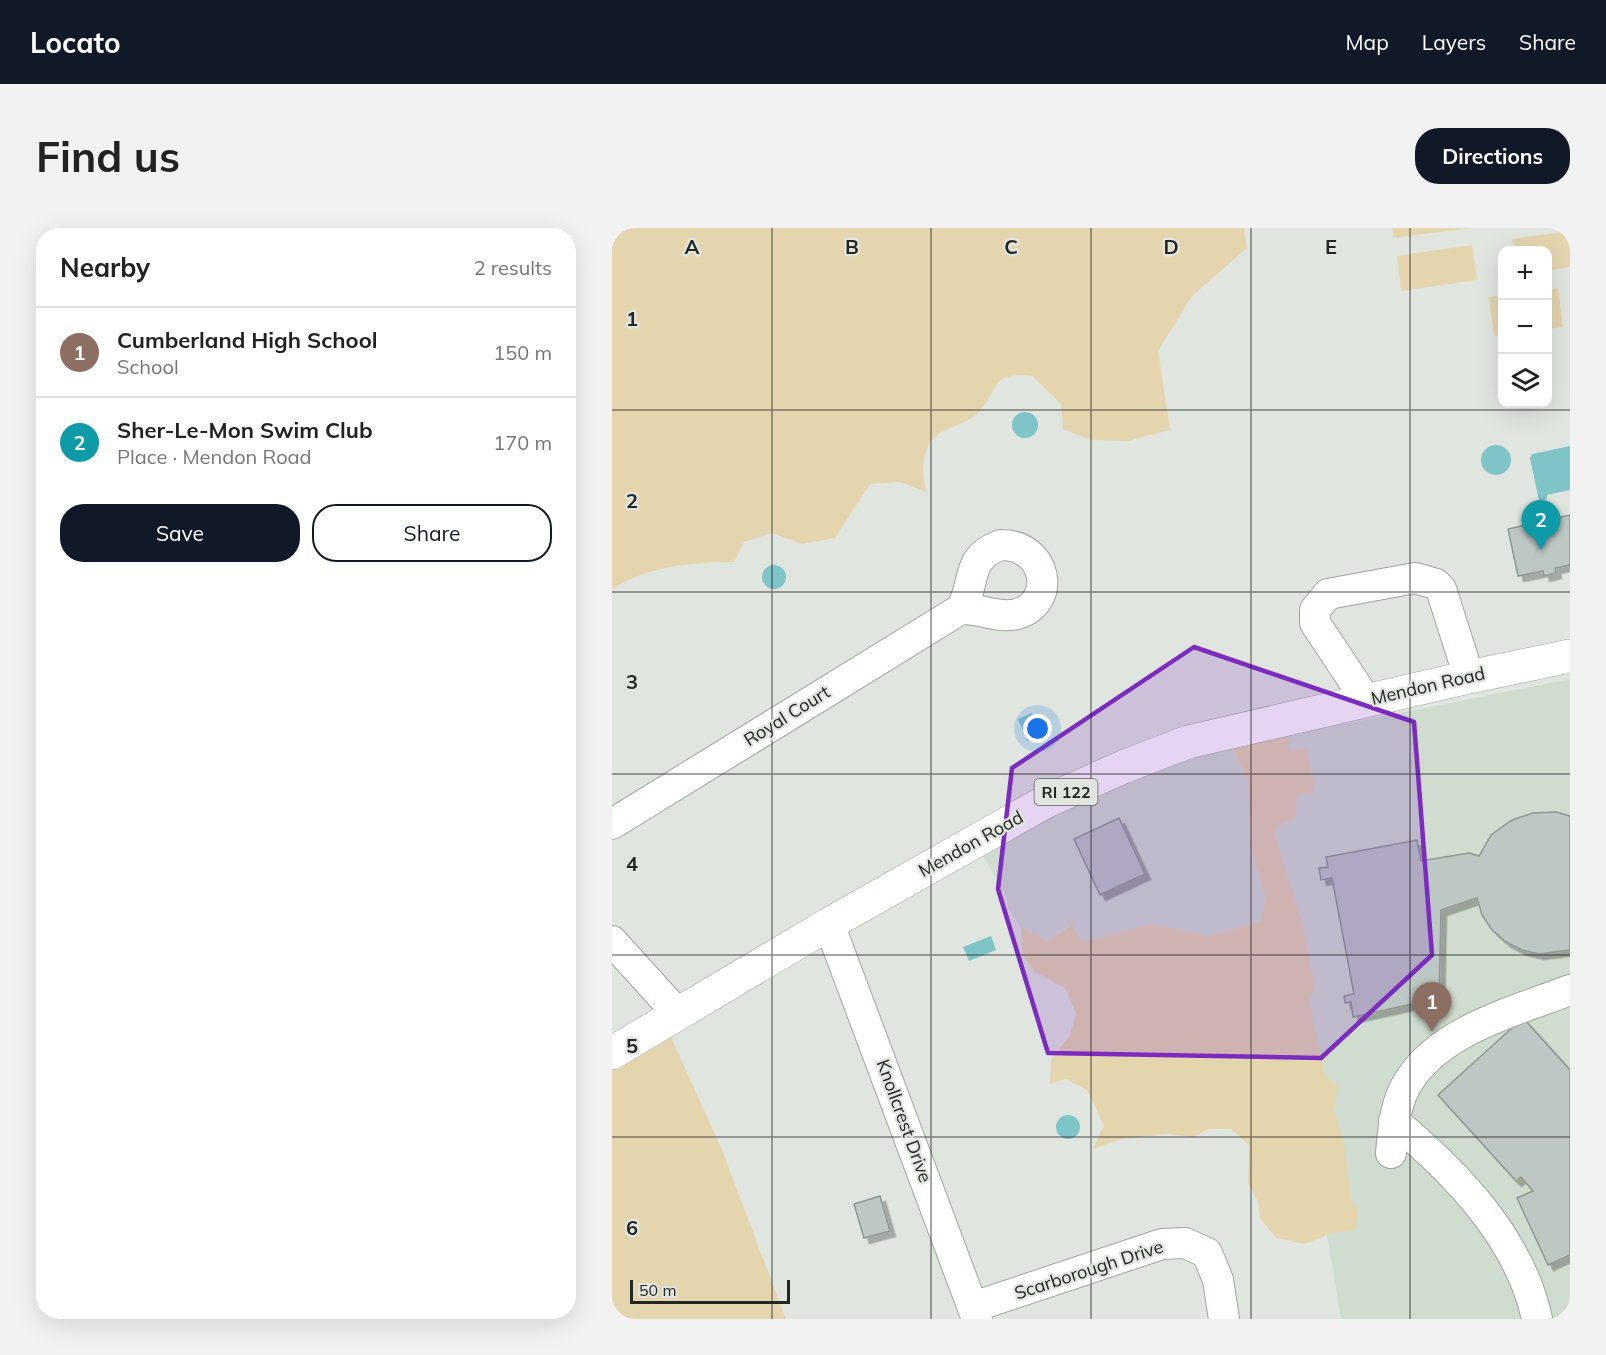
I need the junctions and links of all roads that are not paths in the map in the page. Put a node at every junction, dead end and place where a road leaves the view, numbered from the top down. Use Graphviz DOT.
graph roads {
  1 [pos="961,609"];
  2 [pos="1570,656"];
  3 [pos="1469,677"];
  4 [pos="1366,700"];
  5 [pos="612,824"];
  6 [pos="829,924"];
  7 [pos="612,941"];
  8 [pos="1570,990"];
  9 [pos="678,1014"];
  10 [pos="612,1053"];
  11 [pos="1394,1121"];
  12 [pos="1391,1153"];
  13 [pos="975,1313"];
  14 [pos="1224,1319"];
  15 [pos="1537,1319"];
  1 -- 5 [label="street, Royal Court"];
  2 -- 3 [label="main road, Mendon Road / RI 122"];
  3 -- 4 [label="main road, Mendon Road / RI 122"];
  3 -- 4 [label="street"];
  4 -- 6 [label="main road, Mendon Road / RI 122"];
  6 -- 9 [label="main road, Mendon Road / RI 122"];
  6 -- 13 [label="street, Knollcrest Drive"];
  7 -- 9 [label="street"];
  8 -- 11 [label="street"];
  9 -- 10 [label="main road, Mendon Road / RI 122"];
  11 -- 12 [label="street"];
  11 -- 15 [label="street"];
  13 -- 14 [label="street, Scarborough Drive"];
}
